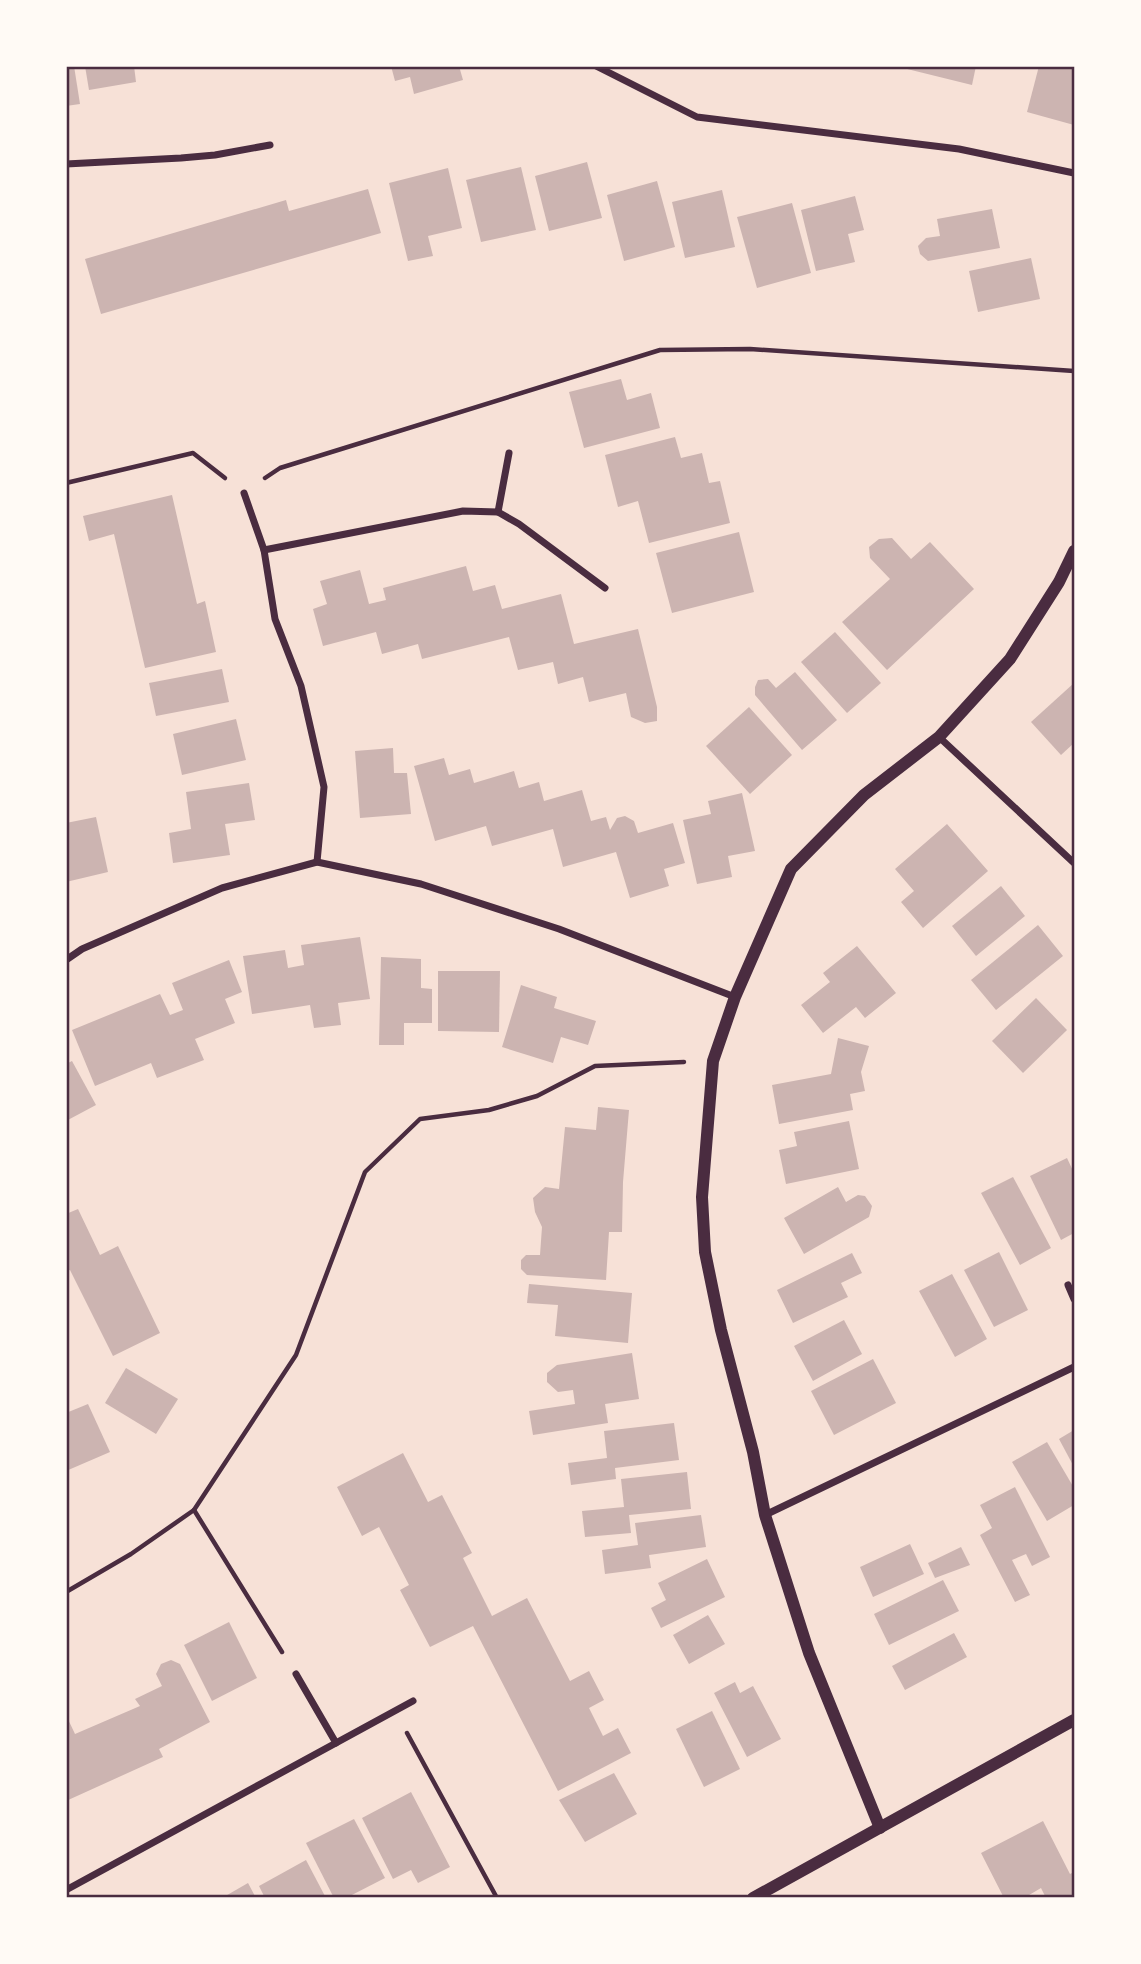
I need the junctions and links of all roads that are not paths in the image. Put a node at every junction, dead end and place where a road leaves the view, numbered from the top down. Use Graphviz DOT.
graph roads {
  1 [pos="596,66"];
  2 [pos="270,145"];
  3 [pos="66,164"];
  4 [pos="1074,173"];
  5 [pos="509,453"];
  6 [pos="244,493"];
  7 [pos="498,512"];
  8 [pos="264,550"];
  9 [pos="1074,551"];
  10 [pos="605,588"];
  11 [pos="939,737"];
  12 [pos="317,862"];
  13 [pos="1074,863"];
  14 [pos="66,960"];
  15 [pos="735,997"];
  16 [pos="1068,1285"];
  17 [pos="1074,1298"];
  18 [pos="1074,1367"];
  19 [pos="765,1515"];
  20 [pos="296,1674"];
  21 [pos="413,1702"];
  22 [pos="1074,1720"];
  23 [pos="336,1743"];
  24 [pos="880,1828"];
  25 [pos="66,1890"];
  26 [pos="753,1898"];
  1 -- 4 [label="street"];
  2 -- 3 [label="street"];
  5 -- 7 [label="street"];
  6 -- 8 [label="street"];
  7 -- 8 [label="street"];
  7 -- 10 [label="street"];
  8 -- 12 [label="street"];
  9 -- 11 [label="street"];
  11 -- 13 [label="street"];
  11 -- 15 [label="street"];
  12 -- 14 [label="street"];
  12 -- 15 [label="street"];
  15 -- 19 [label="street"];
  16 -- 17 [label="street"];
  18 -- 19 [label="street"];
  19 -- 24 [label="street"];
  20 -- 23 [label="street"];
  21 -- 23 [label="street"];
  22 -- 24 [label="street"];
  23 -- 25 [label="street"];
  24 -- 26 [label="street"];
}
